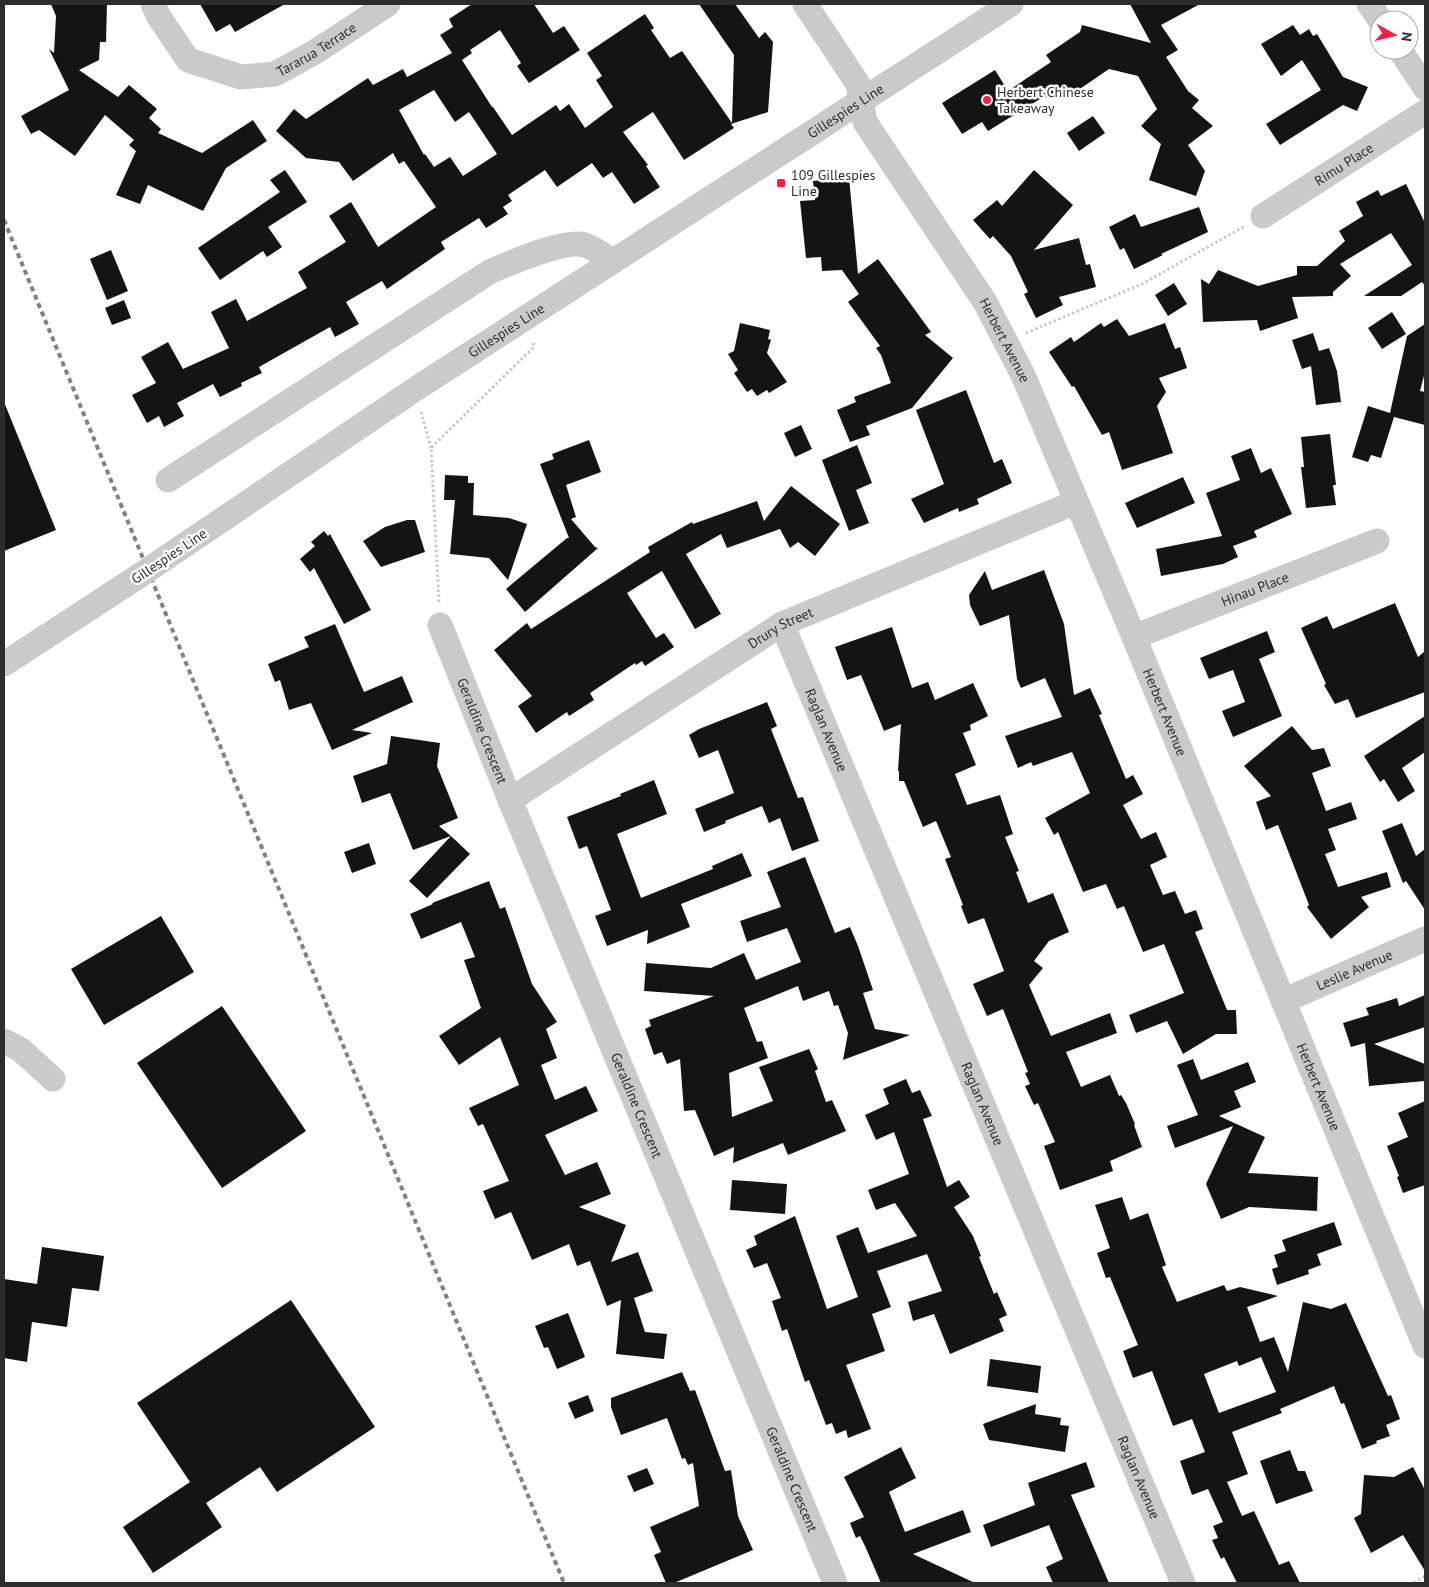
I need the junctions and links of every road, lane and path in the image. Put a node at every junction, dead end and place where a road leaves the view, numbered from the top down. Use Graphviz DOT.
graph roads {
  1 [pos="153,4"];
  2 [pos="388,4"];
  3 [pos="806,4"];
  4 [pos="1012,4"];
  5 [pos="1407,60"];
  6 [pos="1425,88"];
  7 [pos="862,102"];
  8 [pos="1425,112"];
  9 [pos="1263,216"];
  10 [pos="612,260"];
  11 [pos="527,316"];
  12 [pos="1006,342"];
  13 [pos="414,390"];
  14 [pos="432,448"];
  15 [pos="168,480"];
  16 [pos="1076,502"];
  17 [pos="1377,541"];
  18 [pos="782,624"];
  19 [pos="440,625"];
  20 [pos="1134,637"];
  21 [pos="4,664"];
  22 [pos="510,800"];
  23 [pos="1425,939"];
  24 [pos="1283,1001"];
  25 [pos="4,1041"];
  26 [pos="53,1079"];
  27 [pos="1425,1346"];
  28 [pos="1425,1576"];
  29 [pos="835,1583"];
  30 [pos="1183,1583"];
  31 [pos="1414,1583"];
  1 -- 2 [label="street, Tararua Terrace"];
  3 -- 7 [label="street, Herbert Avenue"];
  4 -- 7 [label="street, Gillespies Line"];
  5 -- 6 [label="street"];
  7 -- 10 [label="street, Gillespies Line"];
  7 -- 12 [label="street, Herbert Avenue"];
  8 -- 9 [label="street, Rimu Place"];
  9 -- 12 [label="path"];
  10 -- 11 [label="street, Gillespies Line"];
  10 -- 15 [label="street"];
  11 -- 13 [label="street, Gillespies Line"];
  11 -- 14 [label="path"];
  12 -- 16 [label="street, Herbert Avenue"];
  13 -- 14 [label="path"];
  13 -- 21 [label="street, Gillespies Line, bridge"];
  14 -- 19 [label="path"];
  16 -- 18 [label="street, Drury Street"];
  16 -- 20 [label="street, Herbert Avenue"];
  17 -- 20 [label="street, Hinau Place"];
  18 -- 22 [label="street, Drury Street"];
  18 -- 30 [label="street, Raglan Avenue"];
  19 -- 22 [label="street, Geraldine Crescent"];
  20 -- 24 [label="street, Herbert Avenue"];
  22 -- 29 [label="street, Geraldine Crescent"];
  23 -- 24 [label="street, Leslie Avenue"];
  24 -- 27 [label="street, Herbert Avenue"];
  25 -- 26 [label="street"];
  28 -- 31 [label="path"];
}
